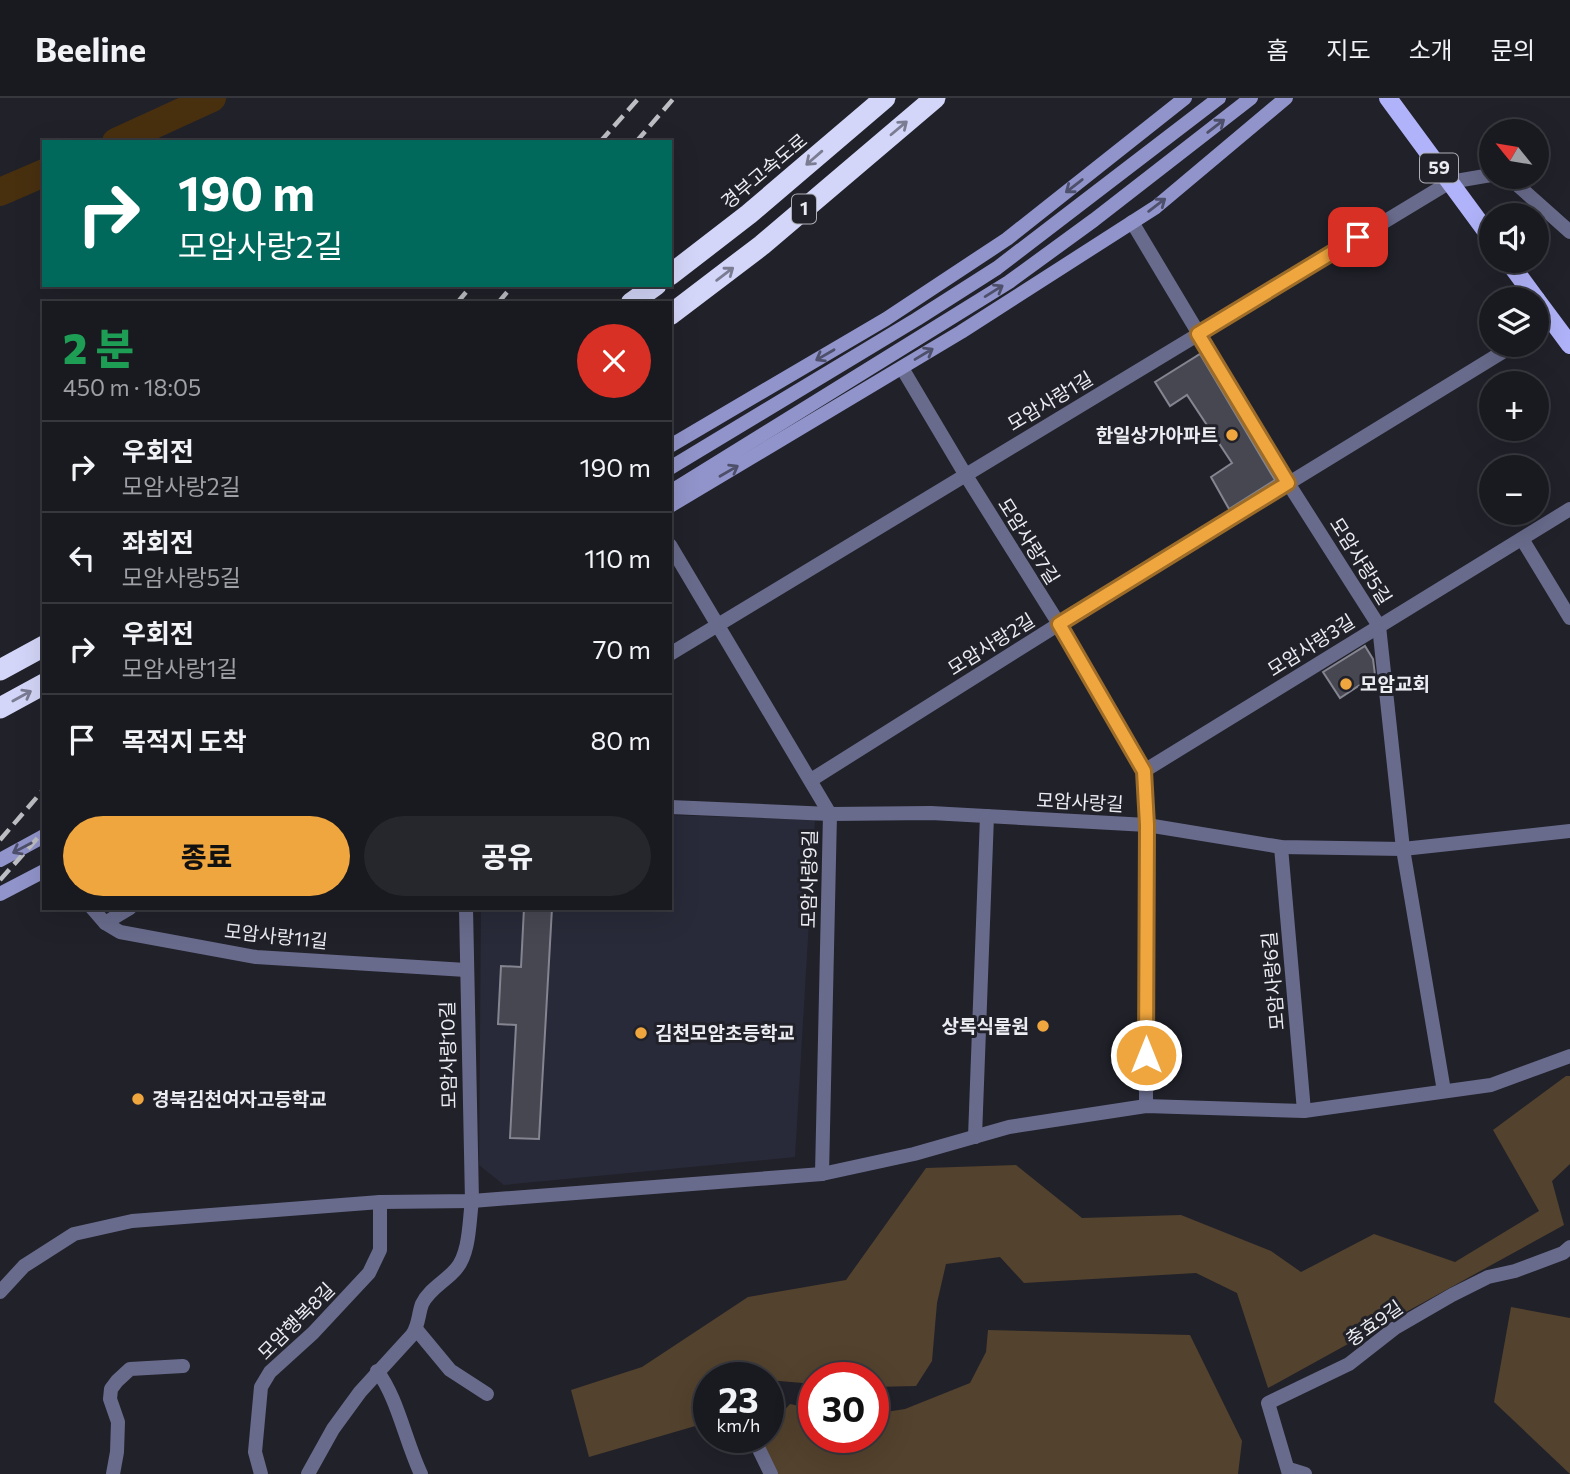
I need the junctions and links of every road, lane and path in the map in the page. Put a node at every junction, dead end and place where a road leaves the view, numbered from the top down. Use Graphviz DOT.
graph roads {
  1 [pos="885,98"];
  2 [pos="935,98"];
  3 [pos="1185,98"];
  4 [pos="1219,98"];
  5 [pos="1251,98"];
  6 [pos="1286,98"];
  7 [pos="1388,98"];
  8 [pos="1479,176"];
  9 [pos="1450,182"];
  10 [pos="1522,189"];
  11 [pos="1132,222"];
  12 [pos="1479,222"];
  13 [pos="1570,232"];
  14 [pos="672,273"];
  15 [pos="653,287"];
  16 [pos="634,301"];
  17 [pos="672,314"];
  18 [pos="1549,316"];
  19 [pos="1553,321"];
  20 [pos="1549,323"];
  21 [pos="1198,334"];
  22 [pos="1570,345"];
  23 [pos="1494,357"];
  24 [pos="902,368"];
  25 [pos="672,445"];
  26 [pos="672,467"];
  27 [pos="965,474"];
  28 [pos="1288,483"];
  29 [pos="672,491"];
  30 [pos="672,505"];
  31 [pos="1570,509"];
  32 [pos="1522,539"];
  33 [pos="672,548"];
  34 [pos="1570,618"];
  35 [pos="1059,624"];
  36 [pos="718,625"];
  37 [pos="1379,626"];
  38 [pos="42,647"];
  39 [pos="672,653"];
  40 [pos="0,670"];
  41 [pos="42,685"];
  42 [pos="0,708"];
  43 [pos="1144,771"];
  44 [pos="811,780"];
  45 [pos="672,807"];
  46 [pos="830,814"];
  47 [pos="987,816"];
  48 [pos="1147,825"];
  49 [pos="1570,831"];
  50 [pos="42,837"];
  51 [pos="1281,847"];
  52 [pos="1403,849"];
  53 [pos="0,860"];
  54 [pos="42,872"];
  55 [pos="0,894"];
  56 [pos="94,910"];
  57 [pos="127,910"];
  58 [pos="466,910"];
  59 [pos="104,923"];
  60 [pos="466,970"];
  61 [pos="1570,1056"];
  62 [pos="1444,1091"];
  63 [pos="1146,1107"];
  64 [pos="1304,1111"];
  65 [pos="975,1137"];
  66 [pos="822,1174"];
  67 [pos="472,1200"];
  68 [pos="380,1202"];
  69 [pos="1570,1247"];
  70 [pos="0,1292"];
  71 [pos="416,1329"];
  72 [pos="183,1366"];
  73 [pos="377,1371"];
  74 [pos="487,1394"];
  75 [pos="761,1453"];
  76 [pos="1289,1472"];
  77 [pos="113,1474"];
  78 [pos="261,1474"];
  79 [pos="308,1474"];
  80 [pos="421,1474"];
  81 [pos="771,1474"];
  82 [pos="1305,1474"];
  1 -- 14 [label="highway, 경부고속도로 / 1, one-way"];
  17 -- 2 [label="highway, 1, one-way"];
  3 -- 25 [label="main road, one-way"];
  4 -- 26 [label="main road"];
  29 -- 5 [label="main road, one-way"];
  11 -- 6 [label="main road, one-way"];
  7 -- 9 [label="main road, 59"];
  8 -- 9 [label="street"];
  9 -- 12 [label="main road, 59"];
  9 -- 21 [label="street, 모암사랑1길"];
  10 -- 13 [label="street"];
  11 -- 21 [label="street, 모암사랑5길"];
  24 -- 11 [label="main road, one-way"];
  15 -- 16 [label="highway"];
  18 -- 19 [label="main road"];
  19 -- 20 [label="street"];
  19 -- 22 [label="main road"];
  21 -- 27 [label="street, 모암사랑1길"];
  21 -- 28 [label="street, 모암사랑5길"];
  23 -- 28 [label="street, 모암사랑2길"];
  24 -- 27 [label="street, 모암사랑7길"];
  30 -- 24 [label="main road, one-way"];
  27 -- 35 [label="street, 모암사랑7길"];
  27 -- 36 [label="street, 모암사랑1길"];
  28 -- 35 [label="street, 모암사랑2길"];
  28 -- 37 [label="street, 모암사랑5길"];
  31 -- 32 [label="street, 모암사랑3길"];
  32 -- 34 [label="street"];
  32 -- 37 [label="street, 모암사랑3길"];
  33 -- 36 [label="street, 모암사랑9길"];
  35 -- 43 [label="street, 모암사랑7길"];
  35 -- 44 [label="street, 모암사랑2길"];
  36 -- 39 [label="street, 모암사랑1길"];
  36 -- 44 [label="street, 모암사랑9길"];
  37 -- 43 [label="street, 모암사랑3길"];
  37 -- 52 [label="street, 모암사랑5길"];
  38 -- 40 [label="highway"];
  42 -- 41 [label="highway, one-way"];
  43 -- 48 [label="street, 모암사랑7길"];
  44 -- 46 [label="street, 모암사랑9길"];
  45 -- 46 [label="street, 모암사랑길"];
  46 -- 47 [label="street, 모암사랑길"];
  46 -- 66 [label="street, 모암사랑9길"];
  47 -- 48 [label="street, 모암사랑길"];
  47 -- 65 [label="street"];
  48 -- 51 [label="street, 모암사랑길"];
  48 -- 63 [label="street, 모암사랑7길"];
  49 -- 52 [label="street, 모암사랑길"];
  50 -- 53 [label="main road, one-way"];
  51 -- 52 [label="street, 모암사랑길"];
  51 -- 64 [label="street, 모암사랑6길"];
  52 -- 62 [label="street, 모암사랑5길"];
  54 -- 55 [label="main road"];
  56 -- 59 [label="street"];
  57 -- 59 [label="street"];
  58 -- 60 [label="street, 모암사랑10길"];
  59 -- 60 [label="street, 모암사랑11길"];
  60 -- 67 [label="street, 모암사랑10길"];
  61 -- 62 [label="street"];
  62 -- 64 [label="street"];
  63 -- 64 [label="street"];
  63 -- 65 [label="street"];
  65 -- 66 [label="street"];
  66 -- 67 [label="street"];
  67 -- 68 [label="street"];
  67 -- 71 [label="street, 모암사랑10길"];
  68 -- 70 [label="street"];
  68 -- 78 [label="street, 모암행복8길"];
  69 -- 76 [label="street, 충효9길"];
  71 -- 73 [label="street"];
  71 -- 74 [label="street"];
  72 -- 77 [label="street"];
  73 -- 79 [label="street"];
  73 -- 80 [label="street"];
  75 -- 81 [label="street"];
  76 -- 82 [label="street"];
}
